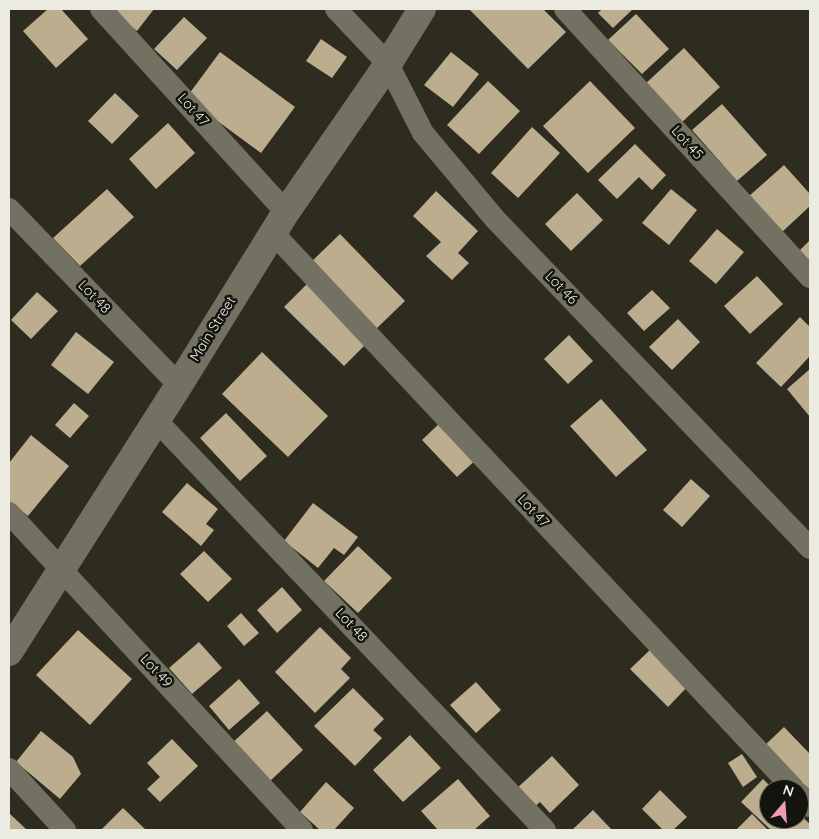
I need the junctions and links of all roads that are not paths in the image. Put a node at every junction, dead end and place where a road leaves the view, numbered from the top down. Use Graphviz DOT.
graph roads {
  1 [pos="101,9"];
  2 [pos="336,9"];
  3 [pos="422,9"];
  4 [pos="565,9"];
  5 [pos="388,64"];
  6 [pos="9,209"];
  7 [pos="279,222"];
  8 [pos="810,278"];
  9 [pos="179,385"];
  10 [pos="157,421"];
  11 [pos="9,513"];
  12 [pos="810,548"];
  13 [pos="62,570"];
  14 [pos="9,652"];
  15 [pos="9,769"];
  16 [pos="785,779"];
  17 [pos="65,830"];
  18 [pos="302,830"];
  19 [pos="545,830"];
  1 -- 7 [label="street, Lot 47"];
  2 -- 5 [label="street, Lot 46"];
  3 -- 5 [label="street, Main Street"];
  4 -- 8 [label="street, Lot 45"];
  5 -- 7 [label="street, Main Street"];
  5 -- 12 [label="street, Lot 46"];
  6 -- 9 [label="street, Lot 48"];
  7 -- 9 [label="street, Main Street"];
  7 -- 16 [label="street, Lot 47"];
  9 -- 10 [label="street, Main Street"];
  10 -- 13 [label="street, Main Street"];
  10 -- 19 [label="street, Lot 48"];
  11 -- 13 [label="street, Lot 49"];
  13 -- 14 [label="street, Main Street"];
  13 -- 18 [label="street, Lot 49"];
  15 -- 17 [label="street"];
}
